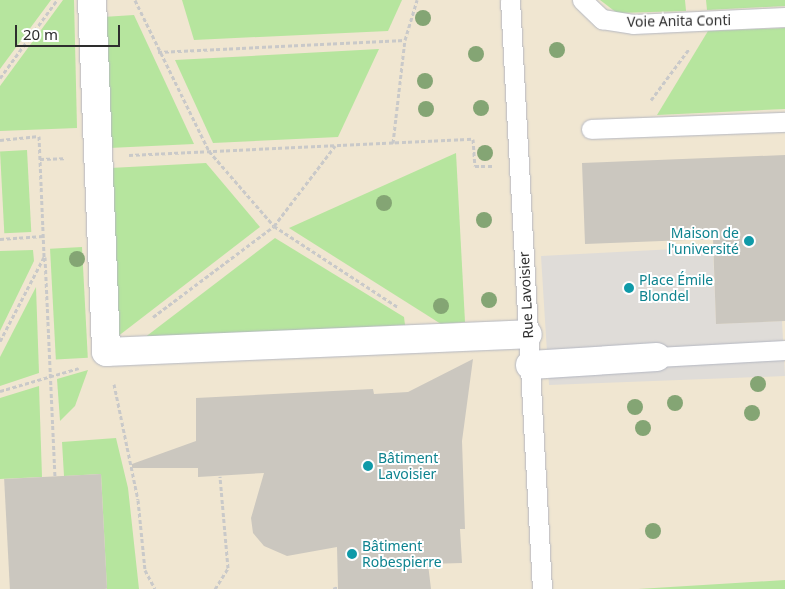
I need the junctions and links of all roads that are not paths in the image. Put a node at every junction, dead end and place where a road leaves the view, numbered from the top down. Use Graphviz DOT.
graph roads {
  1 [pos="92,0"];
  2 [pos="510,0"];
  3 [pos="582,0"];
  4 [pos="785,17"];
  5 [pos="785,122"];
  6 [pos="591,129"];
  7 [pos="528,334"];
  8 [pos="785,350"];
  9 [pos="657,356"];
  10 [pos="530,365"];
  11 [pos="542,589"];
  1 -- 7 [label="street"];
  2 -- 7 [label="lane, Rue Lavoisier"];
  3 -- 4 [label="lane, Voie Anita Conti"];
  5 -- 6 [label="lane"];
  7 -- 10 [label="lane, Rue Lavoisier"];
  8 -- 9 [label="lane"];
  9 -- 10 [label="street"];
  10 -- 11 [label="lane, Rue Lavoisier"];
}
